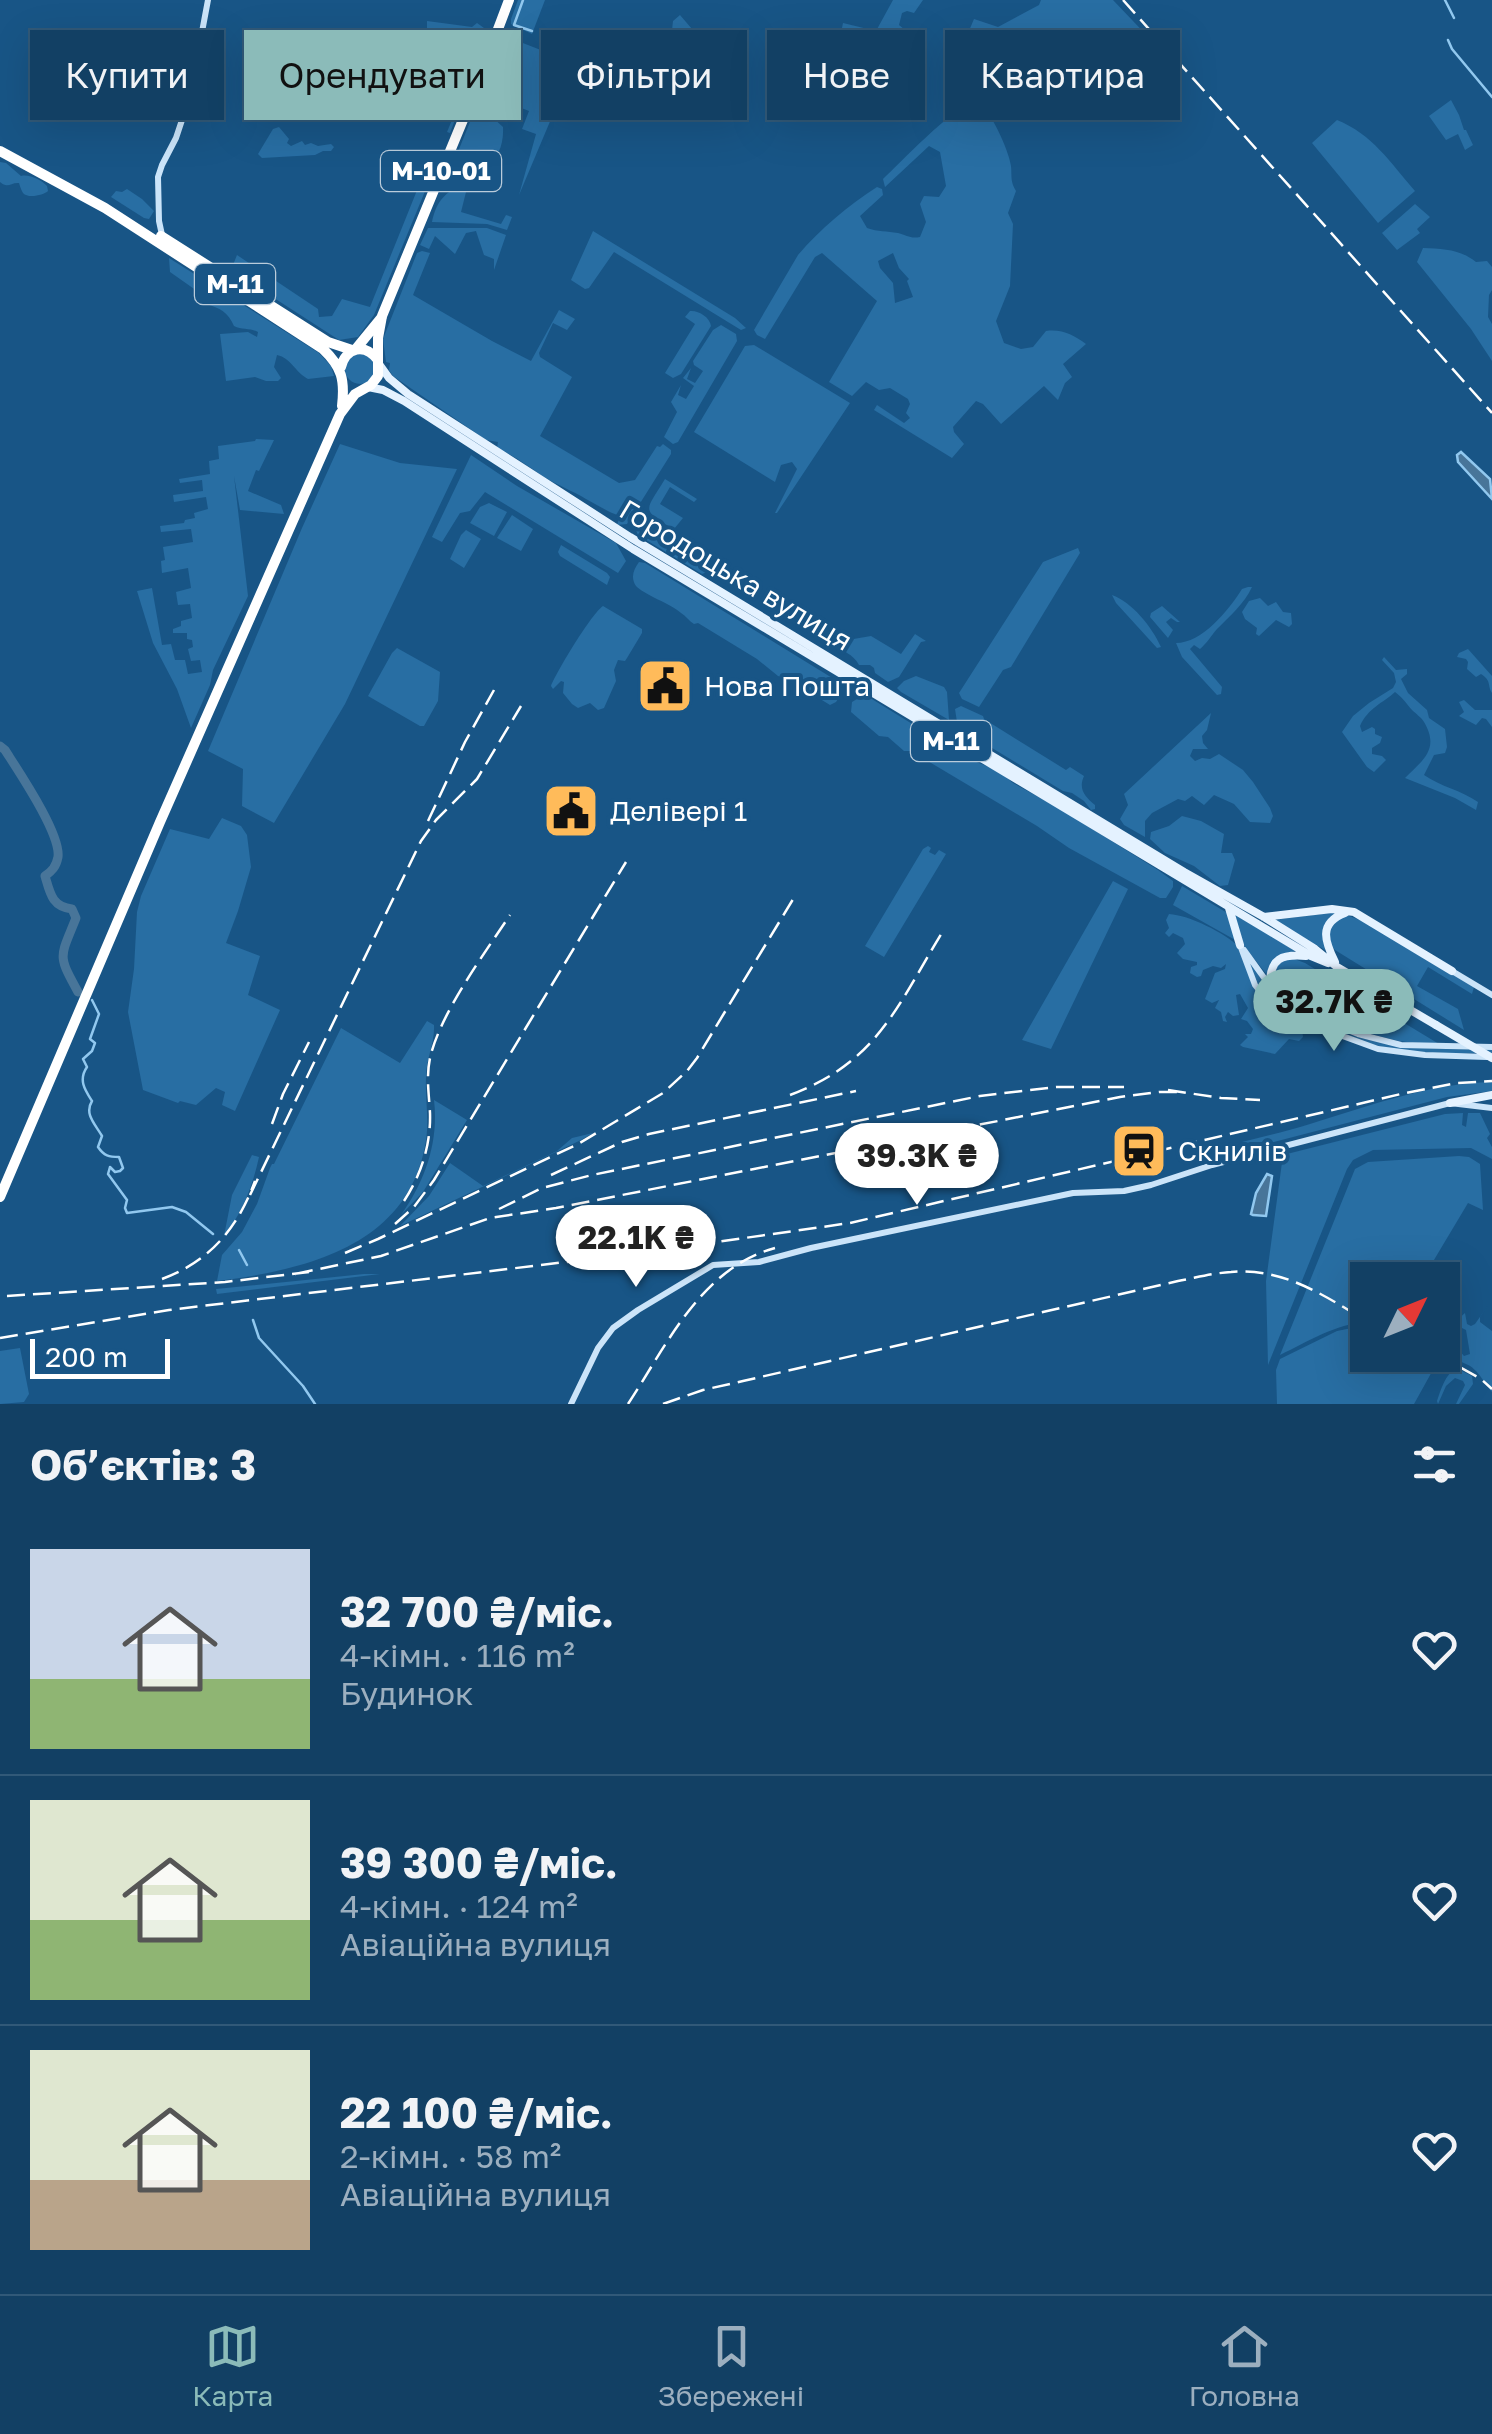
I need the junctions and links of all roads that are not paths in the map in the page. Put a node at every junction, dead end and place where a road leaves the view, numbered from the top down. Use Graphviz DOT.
graph roads {
  1 [pos="208,0"];
  2 [pos="509,0"];
  3 [pos="0,147"];
  4 [pos="162,237"];
  5 [pos="382,316"];
  6 [pos="354,350"];
  7 [pos="378,362"];
  8 [pos="342,373"];
  9 [pos="365,387"];
  10 [pos="342,411"];
  11 [pos="1229,908"];
  12 [pos="1354,912"];
  13 [pos="1264,917"];
  14 [pos="1240,945"];
  15 [pos="1311,956"];
  16 [pos="1337,966"];
  17 [pos="1452,971"];
  18 [pos="1270,984"];
  19 [pos="1492,995"];
  20 [pos="1492,1047"];
  21 [pos="1492,1058"];
  22 [pos="1492,1095"];
  23 [pos="1450,1103"];
  24 [pos="1492,1108"];
  25 [pos="0,1198"];
  26 [pos="572,1404"];
  1 -- 4 [label="street"];
  2 -- 5 [label="highway, М-10-01"];
  3 -- 4 [label="highway, М-11"];
  3 -- 8 [label="highway, М-11"];
  4 -- 6 [label="highway, М-11"];
  5 -- 6 [label="highway, М-10-01"];
  5 -- 7 [label="highway, М-10-01"];
  6 -- 7 [label="highway, М-11"];
  6 -- 8 [label="highway, М-10-01"];
  7 -- 9 [label="highway, М-10-01"];
  7 -- 13 [label="main road, Городоцька вулиця / М-11"];
  8 -- 9 [label="highway, М-11"];
  8 -- 10 [label="highway, М-10-01"];
  9 -- 10 [label="highway, М-10-01"];
  9 -- 11 [label="main road, Городоцька вулиця / М-11"];
  10 -- 25 [label="highway, М-10-01"];
  11 -- 14 [label="main road"];
  11 -- 15 [label="main road, Городоцька вулиця / М-11"];
  12 -- 13 [label="main road"];
  12 -- 16 [label="main road"];
  12 -- 17 [label="main road"];
  13 -- 16 [label="main road, Городоцька вулиця / М-11"];
  14 -- 18 [label="street"];
  14 -- 21 [label="street"];
  15 -- 16 [label="main road, Городоцька вулиця / М-11"];
  15 -- 18 [label="main road"];
  16 -- 21 [label="main road, Городоцька вулиця / М-11, bridge"];
  17 -- 19 [label="street"];
  18 -- 20 [label="street"];
  22 -- 23 [label="main road"];
  23 -- 24 [label="street"];
  23 -- 26 [label="street"];
}
